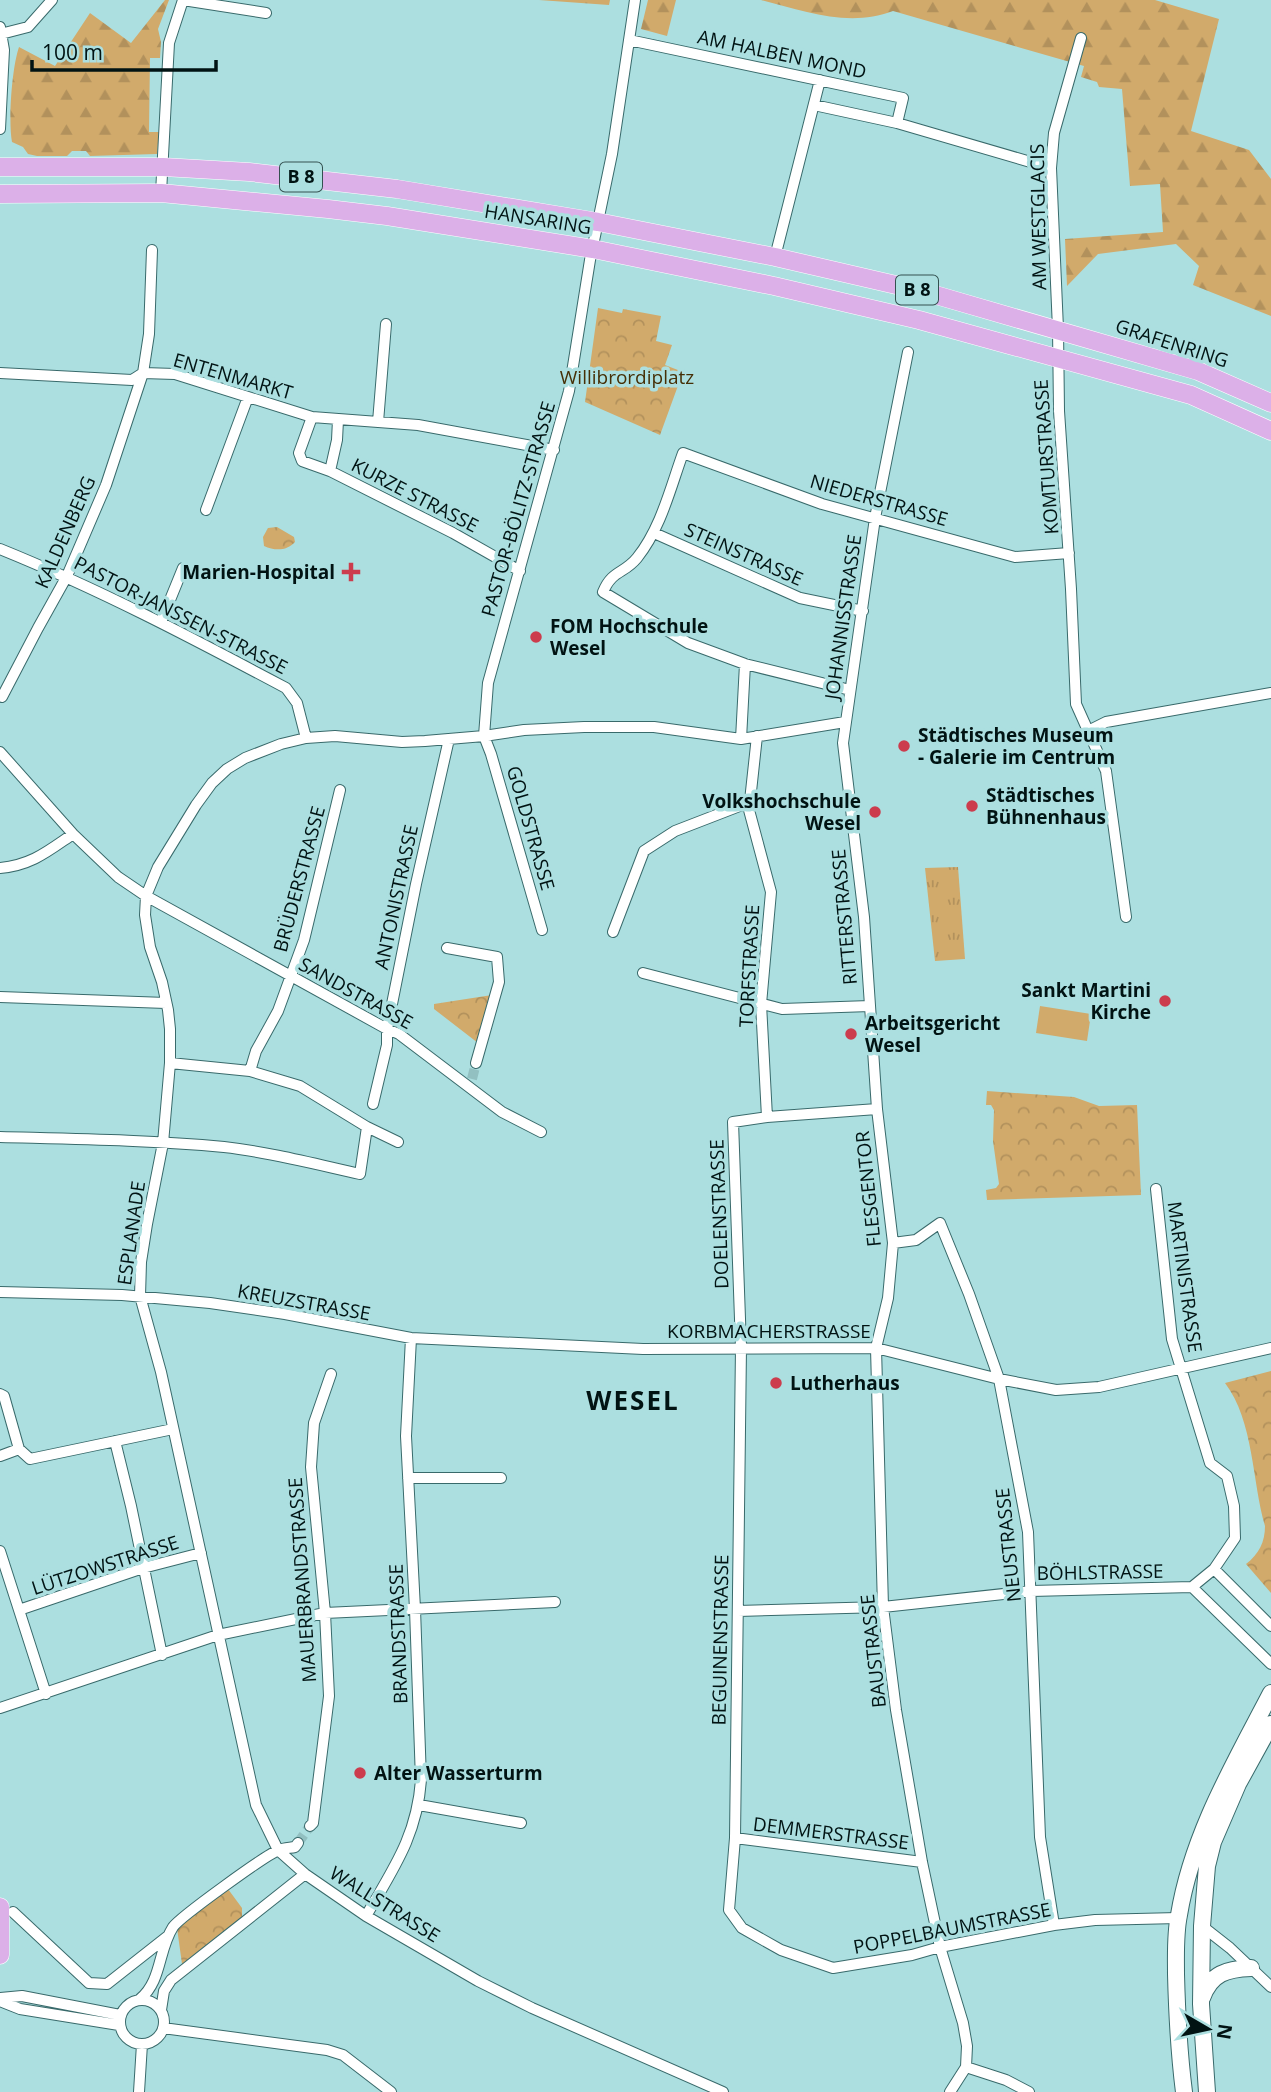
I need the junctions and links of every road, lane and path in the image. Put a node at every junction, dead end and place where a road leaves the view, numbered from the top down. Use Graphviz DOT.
graph roads {
  1 [pos="52,0"];
  2 [pos="635,0"];
  3 [pos="265,13"];
  4 [pos="1,31"];
  5 [pos="1081,38"];
  6 [pos="629,40"];
  7 [pos="820,80"];
  8 [pos="814,104"];
  9 [pos="897,123"];
  10 [pos="0,129"];
  11 [pos="0,167"];
  12 [pos="163,167"];
  13 [pos="1051,168"];
  14 [pos="0,194"];
  15 [pos="161,194"];
  16 [pos="598,222"];
  17 [pos="593,249"];
  18 [pos="152,250"];
  19 [pos="775,257"];
  20 [pos="386,324"];
  21 [pos="1058,329"];
  22 [pos="908,352"];
  23 [pos="1058,359"];
  24 [pos="0,373"];
  25 [pos="143,373"];
  26 [pos="248,397"];
  27 [pos="1271,403"];
  28 [pos="312,417"];
  29 [pos="338,420"];
  30 [pos="378,422"];
  31 [pos="1271,431"];
  32 [pos="554,450"];
  33 [pos="330,471"];
  34 [pos="206,510"];
  35 [pos="875,518"];
  36 [pos="654,533"];
  37 [pos="0,550"];
  38 [pos="1069,553"];
  39 [pos="183,568"];
  40 [pos="520,571"];
  41 [pos="67,576"];
  42 [pos="863,611"];
  43 [pos="161,622"];
  44 [pos="745,664"];
  45 [pos="850,690"];
  46 [pos="1271,693"];
  47 [pos="2,698"];
  48 [pos="845,722"];
  49 [pos="1088,731"];
  50 [pos="484,736"];
  51 [pos="757,736"];
  52 [pos="306,738"];
  53 [pos="449,739"];
  54 [pos="741,739"];
  55 [pos="0,752"];
  56 [pos="340,790"];
  57 [pos="750,802"];
  58 [pos="74,834"];
  59 [pos="0,868"];
  60 [pos="146,896"];
  61 [pos="1126,917"];
  62 [pos="542,930"];
  63 [pos="613,932"];
  64 [pos="447,948"];
  65 [pos="643,972"];
  66 [pos="291,976"];
  67 [pos="0,997"];
  68 [pos="166,1003"];
  69 [pos="761,1004"];
  70 [pos="870,1006"];
  71 [pos="387,1029"];
  72 [pos="170,1063"];
  73 [pos="476,1063"];
  74 [pos="250,1072"];
  75 [pos="373,1104"];
  76 [pos="877,1109"];
  77 [pos="767,1117"];
  78 [pos="368,1128"];
  79 [pos="541,1132"];
  80 [pos="0,1137"];
  81 [pos="398,1142"];
  82 [pos="163,1143"];
  83 [pos="1156,1189"];
  84 [pos="893,1242"];
  85 [pos="0,1293"];
  86 [pos="140,1296"];
  87 [pos="411,1338"];
  88 [pos="741,1347"];
  89 [pos="602,1348"];
  90 [pos="876,1348"];
  91 [pos="1271,1348"];
  92 [pos="1181,1368"];
  93 [pos="331,1374"];
  94 [pos="999,1380"];
  95 [pos="0,1394"];
  96 [pos="173,1429"];
  97 [pos="115,1441"];
  98 [pos="19,1449"];
  99 [pos="0,1456"];
  100 [pos="408,1478"];
  101 [pos="501,1478"];
  102 [pos="0,1551"];
  103 [pos="201,1553"];
  104 [pos="143,1568"];
  105 [pos="1214,1569"];
  106 [pos="1192,1587"];
  107 [pos="1031,1591"];
  108 [pos="555,1602"];
  109 [pos="883,1607"];
  110 [pos="415,1609"];
  111 [pos="19,1610"];
  112 [pos="738,1611"];
  113 [pos="325,1613"];
  114 [pos="1271,1626"];
  115 [pos="219,1635"];
  116 [pos="162,1655"];
  117 [pos="1271,1664"];
  118 [pos="1271,1693"];
  119 [pos="46,1694"];
  120 [pos="0,1708"];
  121 [pos="1271,1724"];
  122 [pos="1267,1737"];
  123 [pos="419,1805"];
  124 [pos="521,1822"];
  125 [pos="310,1826"];
  126 [pos="735,1838"];
  127 [pos="298,1843"];
  128 [pos="278,1850"];
  129 [pos="922,1862"];
  130 [pos="305,1874"];
  131 [pos="7,1910"];
  132 [pos="366,1916"];
  133 [pos="1178,1917"];
  134 [pos="1054,1925"];
  135 [pos="1202,1926"];
  136 [pos="742,1928"];
  137 [pos="170,1935"];
  138 [pos="940,1947"];
  139 [pos="0,1955"];
  140 [pos="1251,1968"];
  141 [pos="1271,1987"];
  142 [pos="140,1999"];
  143 [pos="0,2000"];
  144 [pos="1200,2004"];
  145 [pos="161,2010"];
  146 [pos="120,2020"];
  147 [pos="163,2028"];
  148 [pos="142,2045"];
  149 [pos="966,2067"];
  150 [pos="139,2092"];
  151 [pos="390,2092"];
  152 [pos="723,2092"];
  153 [pos="950,2092"];
  154 [pos="1029,2092"];
  155 [pos="1184,2092"];
  156 [pos="1207,2092"];
  1 -- 4 [label="street"];
  2 -- 6 [label="street, PASTOR-BÖLITZ-STRASSE"];
  3 -- 12 [label="street"];
  4 -- 10 [label="street"];
  5 -- 13 [label="street, AM WESTGLACIS"];
  6 -- 7 [label="street, AM HALBEN MOND"];
  6 -- 16 [label="street, PASTOR-BÖLITZ-STRASSE"];
  7 -- 8 [label="street"];
  7 -- 9 [label="street, AM HALBEN MOND"];
  8 -- 9 [label="street"];
  8 -- 19 [label="street"];
  9 -- 13 [label="street"];
  11 -- 12 [label="main road, HANSARING / B 8"];
  12 -- 15 [label="street"];
  12 -- 16 [label="main road, HANSARING / B 8"];
  13 -- 21 [label="street, AM WESTGLACIS"];
  14 -- 15 [label="main road, HANSARING / B 8"];
  15 -- 17 [label="main road, HANSARING / B 8"];
  16 -- 17 [label="street, PASTOR-BÖLITZ-STRASSE"];
  16 -- 19 [label="main road, HANSARING / B 8"];
  17 -- 23 [label="main road, HANSARING / B 8"];
  17 -- 32 [label="street, PASTOR-BÖLITZ-STRASSE"];
  18 -- 25 [label="street, KALDENBERG"];
  19 -- 21 [label="main road, HANSARING / B 8"];
  20 -- 30 [label="street"];
  21 -- 23 [label="street, AM WESTGLACIS"];
  21 -- 27 [label="main road, GRAFENRING / B 8"];
  22 -- 35 [label="street, JOHANNISSTRASSE"];
  23 -- 31 [label="main road, B 8"];
  23 -- 38 [label="street, KOMTURSTRASSE"];
  24 -- 25 [label="street, ENTENMARKT"];
  25 -- 26 [label="street, ENTENMARKT"];
  25 -- 41 [label="street, KALDENBERG"];
  26 -- 28 [label="street, ENTENMARKT"];
  26 -- 34 [label="street"];
  28 -- 29 [label="street, ENTENMARKT"];
  28 -- 33 [label="street, ENTENMARKT"];
  29 -- 30 [label="street, ENTENMARKT"];
  29 -- 33 [label="street"];
  30 -- 32 [label="street, ENTENMARKT"];
  32 -- 40 [label="street, PASTOR-BÖLITZ-STRASSE"];
  33 -- 40 [label="street, KURZE STRASSE"];
  35 -- 36 [label="street, NIEDERSTRASSE"];
  35 -- 38 [label="street, NIEDERSTRASSE"];
  35 -- 42 [label="street, JOHANNISSTRASSE"];
  36 -- 42 [label="street, STEINSTRASSE"];
  36 -- 44 [label="street"];
  37 -- 41 [label="street, PASTOR-JANSSEN-STRASSE"];
  38 -- 49 [label="street, KOMTURSTRASSE"];
  39 -- 43 [label="street"];
  40 -- 50 [label="street, PASTOR-BÖLITZ-STRASSE"];
  41 -- 43 [label="street, PASTOR-JANSSEN-STRASSE"];
  41 -- 47 [label="street, KALDENBERG"];
  42 -- 45 [label="street, JOHANNISSTRASSE"];
  43 -- 52 [label="street, PASTOR-JANSSEN-STRASSE"];
  44 -- 45 [label="street"];
  44 -- 54 [label="street"];
  45 -- 48 [label="street, JOHANNISSTRASSE"];
  46 -- 49 [label="street"];
  48 -- 51 [label="street"];
  48 -- 70 [label="street, RITTERSTRASSE"];
  49 -- 61 [label="street"];
  50 -- 53 [label="street"];
  50 -- 54 [label="street"];
  50 -- 62 [label="street, GOLDSTRASSE"];
  51 -- 54 [label="street"];
  51 -- 57 [label="street, TORFSTRASSE"];
  52 -- 53 [label="street"];
  52 -- 60 [label="street"];
  53 -- 71 [label="street, ANTONISTRASSE"];
  55 -- 58 [label="street"];
  56 -- 66 [label="street, BRÜDERSTRASSE"];
  57 -- 63 [label="street"];
  57 -- 69 [label="street, TORFSTRASSE"];
  58 -- 59 [label="street"];
  58 -- 60 [label="street"];
  60 -- 66 [label="street, SANDSTRASSE"];
  60 -- 68 [label="street, ESPLANADE"];
  64 -- 73 [label="street"];
  65 -- 69 [label="street"];
  66 -- 71 [label="street, SANDSTRASSE"];
  66 -- 74 [label="street, BRÜDERSTRASSE"];
  67 -- 68 [label="street"];
  68 -- 72 [label="street, ESPLANADE"];
  69 -- 70 [label="street"];
  69 -- 77 [label="street, TORFSTRASSE"];
  70 -- 76 [label="street, RITTERSTRASSE"];
  71 -- 75 [label="street, ANTONISTRASSE"];
  71 -- 79 [label="street, SANDSTRASSE"];
  72 -- 74 [label="street"];
  72 -- 82 [label="street, ESPLANADE"];
  74 -- 78 [label="street"];
  76 -- 77 [label="street"];
  76 -- 84 [label="street, FLESGENTOR"];
  77 -- 88 [label="street, DOELENSTRASSE"];
  78 -- 81 [label="street"];
  78 -- 82 [label="street"];
  80 -- 82 [label="street"];
  82 -- 86 [label="street, ESPLANADE"];
  83 -- 92 [label="street, MARTINISTRASSE"];
  84 -- 90 [label="street, FLESGENTOR"];
  84 -- 94 [label="street, NEUSTRASSE"];
  85 -- 86 [label="street, KREUZSTRASSE"];
  86 -- 87 [label="street, KREUZSTRASSE"];
  86 -- 96 [label="street, ESPLANADE"];
  87 -- 89 [label="street, KREUZSTRASSE"];
  87 -- 100 [label="street, BRANDSTRASSE"];
  88 -- 89 [label="street, KORBMACHERSTRASSE"];
  88 -- 90 [label="street, KORBMACHERSTRASSE"];
  88 -- 112 [label="street, BEGUINENSTRASSE"];
  90 -- 94 [label="street, KORBMACHERSTRASSE"];
  90 -- 109 [label="street, BAUSTRASSE"];
  91 -- 92 [label="street, KORBMACHERSTRASSE"];
  92 -- 94 [label="street, KORBMACHERSTRASSE"];
  92 -- 105 [label="street, MARTINISTRASSE"];
  93 -- 113 [label="street, MAUERBRANDSTRASSE"];
  94 -- 107 [label="street, NEUSTRASSE"];
  95 -- 98 [label="street"];
  96 -- 97 [label="street"];
  96 -- 103 [label="street, ESPLANADE"];
  97 -- 98 [label="street"];
  97 -- 104 [label="street"];
  98 -- 99 [label="street"];
  100 -- 101 [label="street"];
  100 -- 110 [label="street, BRANDSTRASSE"];
  102 -- 111 [label="street, LÜTZOWSTRASSE"];
  103 -- 104 [label="street, LÜTZOWSTRASSE"];
  103 -- 115 [label="street, ESPLANADE"];
  104 -- 111 [label="street, LÜTZOWSTRASSE"];
  104 -- 116 [label="street"];
  105 -- 106 [label="street, MARTINISTRASSE"];
  105 -- 114 [label="street"];
  106 -- 107 [label="street, BÖHLSTRASSE"];
  106 -- 117 [label="street"];
  107 -- 109 [label="street, BÖHLSTRASSE"];
  107 -- 134 [label="street, NEUSTRASSE"];
  108 -- 110 [label="street"];
  109 -- 112 [label="street, BÖHLSTRASSE"];
  109 -- 129 [label="street, BAUSTRASSE"];
  110 -- 113 [label="street"];
  110 -- 123 [label="street, BRANDSTRASSE"];
  111 -- 119 [label="street, LÜTZOWSTRASSE"];
  112 -- 126 [label="street, BEGUINENSTRASSE"];
  113 -- 115 [label="street"];
  113 -- 125 [label="street, MAUERBRANDSTRASSE"];
  115 -- 116 [label="street"];
  115 -- 128 [label="street, ESPLANADE"];
  116 -- 119 [label="street"];
  118 -- 133 [label="main road"];
  119 -- 120 [label="street"];
  121 -- 122 [label="main road"];
  122 -- 135 [label="main road"];
  123 -- 124 [label="street"];
  123 -- 132 [label="street, BRANDSTRASSE"];
  126 -- 129 [label="street, DEMMERSTRASSE"];
  126 -- 136 [label="street, BEGUINENSTRASSE"];
  127 -- 128 [label="street"];
  128 -- 130 [label="street, WALLSTRASSE"];
  128 -- 137 [label="street"];
  129 -- 138 [label="street, BAUSTRASSE"];
  130 -- 132 [label="street, WALLSTRASSE"];
  130 -- 145 [label="street"];
  131 -- 137 [label="street"];
  131 -- 139 [label="main road"];
  132 -- 152 [label="street, WALLSTRASSE"];
  133 -- 134 [label="street, POPPELBAUMSTRASSE"];
  133 -- 135 [label="main road"];
  133 -- 155 [label="main road"];
  134 -- 138 [label="street, POPPELBAUMSTRASSE"];
  135 -- 140 [label="street"];
  135 -- 144 [label="main road"];
  136 -- 138 [label="street, POPPELBAUMSTRASSE"];
  137 -- 142 [label="street"];
  138 -- 149 [label="street, BAUSTRASSE"];
  140 -- 141 [label="street"];
  140 -- 144 [label="main road"];
  142 -- 145 [label="street"];
  142 -- 146 [label="street"];
  143 -- 146 [label="street"];
  144 -- 156 [label="main road"];
  145 -- 147 [label="street"];
  146 -- 148 [label="street"];
  147 -- 148 [label="street"];
  147 -- 151 [label="street"];
  148 -- 150 [label="street"];
  149 -- 153 [label="street"];
  149 -- 154 [label="street"];
}
